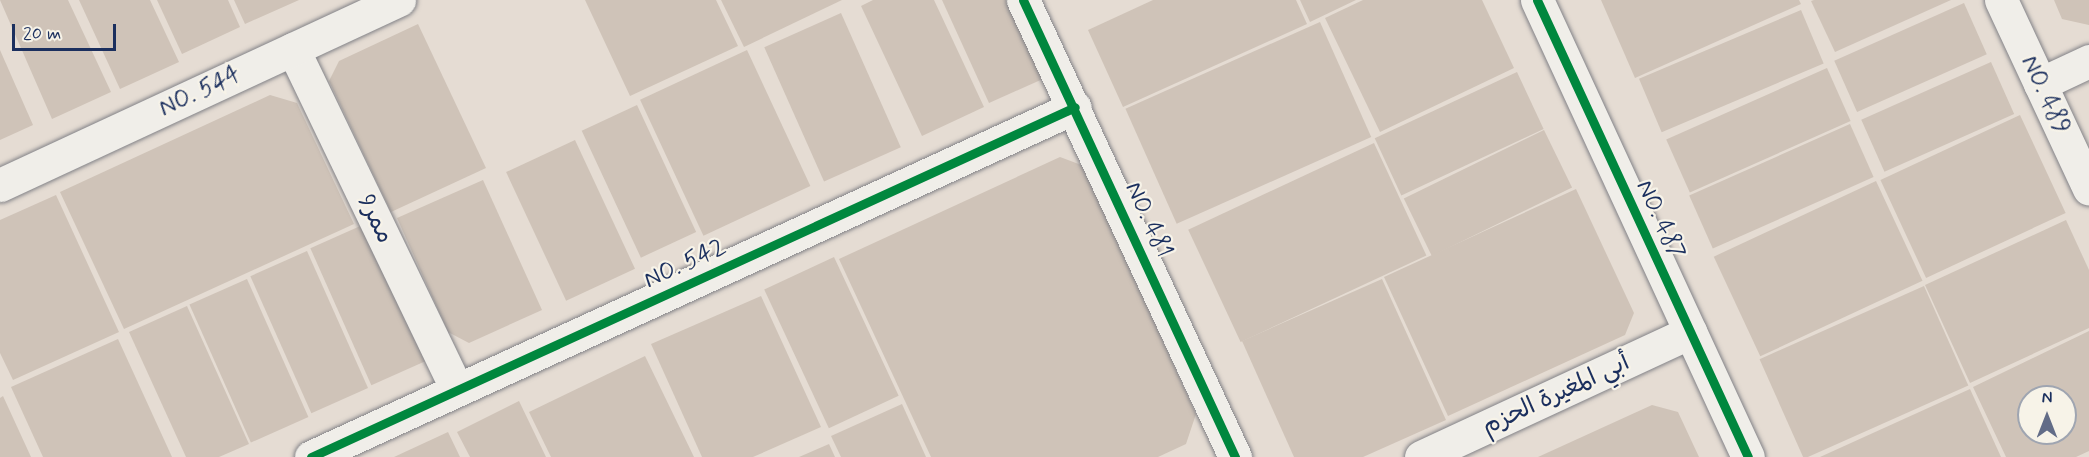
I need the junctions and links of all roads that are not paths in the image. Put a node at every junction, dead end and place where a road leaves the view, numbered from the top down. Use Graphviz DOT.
graph roads {
  1 [pos="399,0"];
  2 [pos="1023,0"];
  3 [pos="1536,0"];
  4 [pos="2001,0"];
  5 [pos="293,49"];
  6 [pos="2089,61"];
  7 [pos="2040,84"];
  8 [pos="1075,107"];
  9 [pos="0,185"];
  10 [pos="2089,189"];
  11 [pos="1690,332"];
  12 [pos="457,390"];
  13 [pos="332,453"];
  14 [pos="1235,457"];
  15 [pos="1421,457"];
  16 [pos="1748,457"];
  1 -- 5 [label="street, NO. 544"];
  2 -- 8 [label="street, NO. 481"];
  3 -- 11 [label="street, NO. 487"];
  4 -- 7 [label="street, NO. 489"];
  5 -- 9 [label="street, NO. 544"];
  5 -- 12 [label="street, ممر9"];
  6 -- 7 [label="street"];
  7 -- 10 [label="street, NO. 489"];
  8 -- 12 [label="street, NO. 542"];
  8 -- 14 [label="street, NO. 481"];
  11 -- 15 [label="street, أبي المغيرة الحزم"];
  11 -- 16 [label="street, NO. 487"];
  12 -- 13 [label="street, NO. 542"];
}
